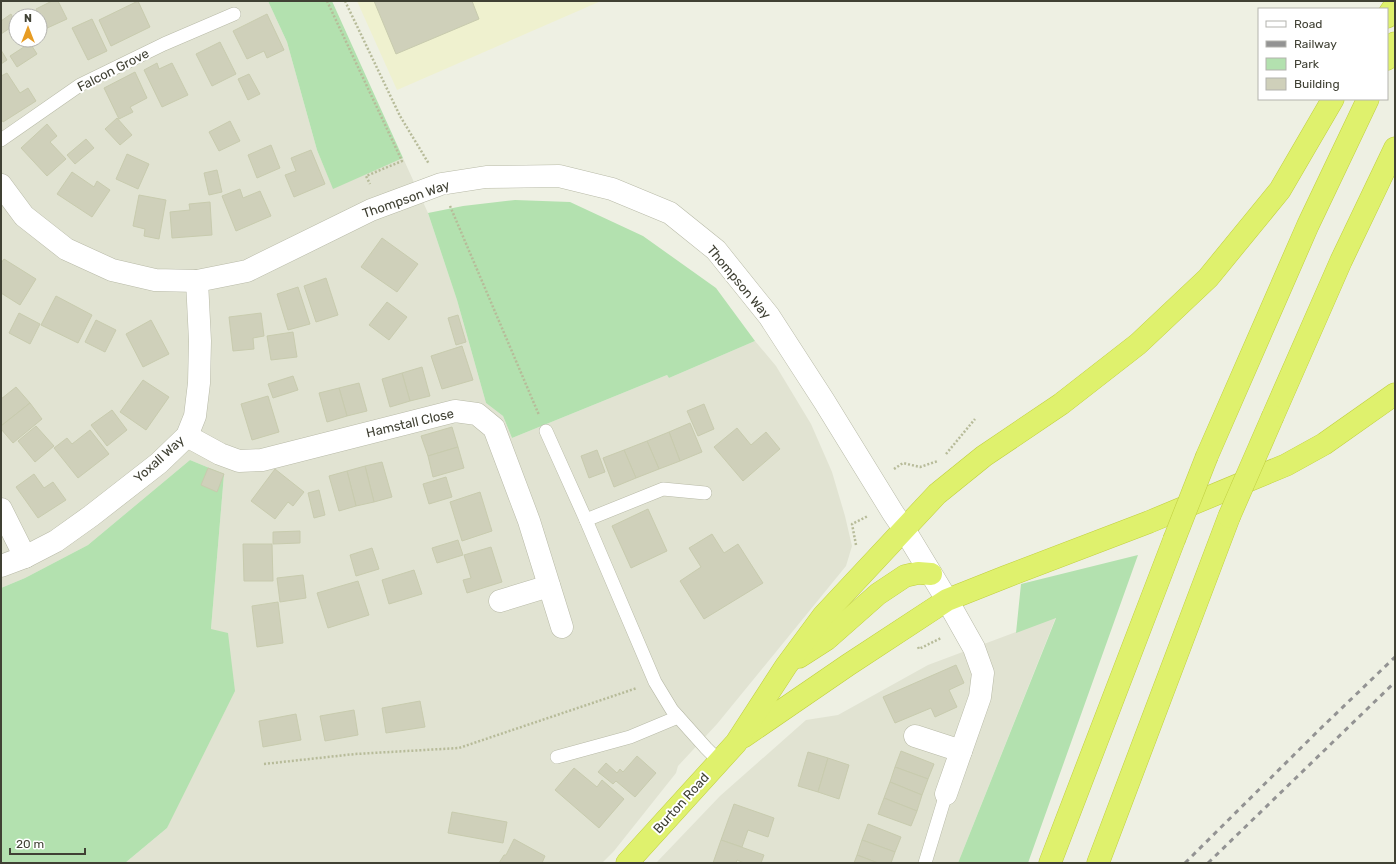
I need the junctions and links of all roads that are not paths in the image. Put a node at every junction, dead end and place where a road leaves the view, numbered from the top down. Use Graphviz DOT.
graph roads {
  1 [pos="1395,5"];
  2 [pos="234,14"];
  3 [pos="1388,16"];
  4 [pos="1395,43"];
  5 [pos="1388,57"];
  6 [pos="1331,100"];
  7 [pos="1368,100"];
  8 [pos="1,140"];
  9 [pos="1395,148"];
  10 [pos="1,185"];
  11 [pos="197,281"];
  12 [pos="1395,394"];
  13 [pos="546,431"];
  14 [pos="187,436"];
  15 [pos="705,493"];
  16 [pos="1,509"];
  17 [pos="586,520"];
  18 [pos="904,529"];
  19 [pos="25,557"];
  20 [pos="1,566"];
  21 [pos="931,574"];
  22 [pos="549,586"];
  23 [pos="948,600"];
  24 [pos="500,601"];
  25 [pos="562,627"];
  26 [pos="786,666"];
  27 [pos="678,717"];
  28 [pos="915,736"];
  29 [pos="736,743"];
  30 [pos="962,751"];
  31 [pos="557,757"];
  32 [pos="719,761"];
  33 [pos="946,794"];
  34 [pos="627,863"];
  35 [pos="925,863"];
  36 [pos="1050,863"];
  37 [pos="1098,863"];
  1 -- 3 [label="highway"];
  2 -- 8 [label="lane, Falcon Grove"];
  4 -- 5 [label="highway"];
  6 -- 18 [label="highway"];
  7 -- 36 [label="highway, bridge"];
  9 -- 37 [label="highway, bridge"];
  10 -- 11 [label="street, Thompson Way"];
  11 -- 14 [label="street, Yoxall Way"];
  11 -- 18 [label="street, Thompson Way"];
  12 -- 23 [label="highway"];
  13 -- 17 [label="lane"];
  14 -- 19 [label="street, Yoxall Way"];
  14 -- 22 [label="street, Hamstall Close"];
  15 -- 17 [label="lane"];
  16 -- 19 [label="street"];
  17 -- 27 [label="lane"];
  18 -- 21 [label="street, Thompson Way"];
  18 -- 26 [label="highway"];
  19 -- 20 [label="street, Yoxall Way"];
  21 -- 23 [label="street, Thompson Way"];
  21 -- 26 [label="highway"];
  22 -- 24 [label="street"];
  22 -- 25 [label="street, Hamstall Close"];
  23 -- 29 [label="highway"];
  23 -- 30 [label="street, Thompson Way"];
  26 -- 29 [label="highway"];
  27 -- 31 [label="lane"];
  27 -- 32 [label="lane"];
  28 -- 30 [label="street"];
  29 -- 32 [label="highway, Burton Road"];
  30 -- 33 [label="street, Thompson Way"];
  32 -- 34 [label="highway, Burton Road"];
  33 -- 35 [label="lane"];
}
